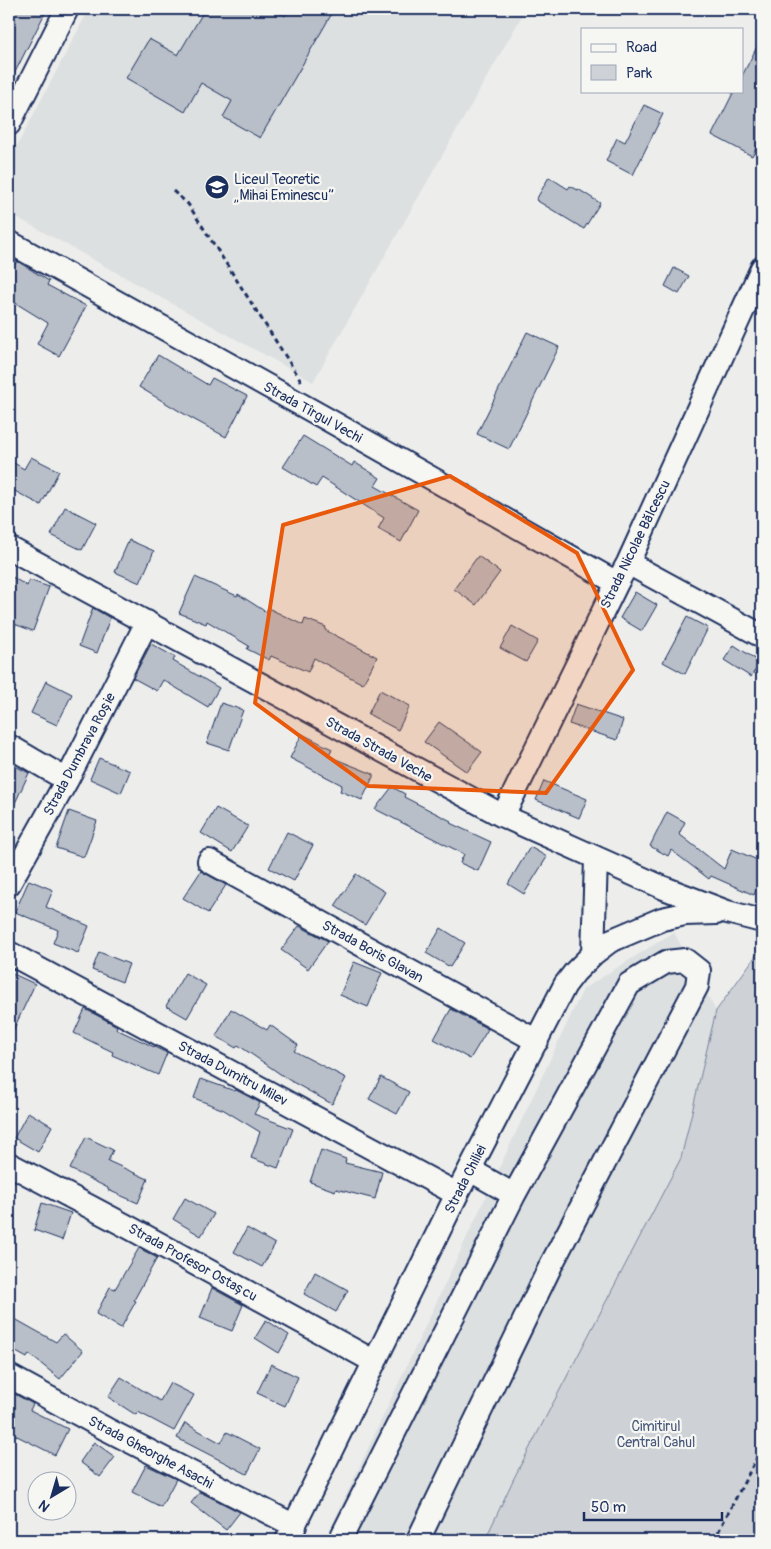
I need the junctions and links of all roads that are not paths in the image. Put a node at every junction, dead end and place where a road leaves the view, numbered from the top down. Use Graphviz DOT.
graph roads {
  1 [pos="67,9"];
  2 [pos="9,124"];
  3 [pos="9,242"];
  4 [pos="762,268"];
  5 [pos="9,548"];
  6 [pos="628,563"];
  7 [pos="617,583"];
  8 [pos="147,622"];
  9 [pos="762,636"];
  10 [pos="9,746"];
  11 [pos="67,780"];
  12 [pos="503,816"];
  13 [pos="596,859"];
  14 [pos="209,861"];
  15 [pos="9,884"];
  16 [pos="727,912"];
  17 [pos="762,921"];
  18 [pos="9,953"];
  19 [pos="593,954"];
  20 [pos="537,1041"];
  21 [pos="9,1164"];
  22 [pos="470,1170"];
  23 [pos="457,1194"];
  24 [pos="514,1195"];
  25 [pos="375,1362"];
  26 [pos="9,1376"];
  27 [pos="291,1533"];
  28 [pos="340,1540"];
  29 [pos="418,1540"];
  1 -- 2 [label="street"];
  3 -- 7 [label="street, Strada Tîrgul Vechi"];
  4 -- 6 [label="street, Strada Nicolae Bălcescu"];
  5 -- 8 [label="street, Strada Strada Veche"];
  6 -- 7 [label="street, Strada Nicolae Bălcescu"];
  6 -- 9 [label="street"];
  7 -- 12 [label="street, Strada Nicolae Bălcescu"];
  8 -- 11 [label="street, Strada Dumbrava Roșie"];
  8 -- 12 [label="street, Strada Strada Veche"];
  10 -- 11 [label="street"];
  11 -- 15 [label="street, Strada Dumbrava Roșie"];
  12 -- 13 [label="street, Strada Strada Veche"];
  13 -- 16 [label="street, Strada Strada Veche"];
  13 -- 19 [label="street"];
  14 -- 20 [label="street, Strada Boris Glavan"];
  16 -- 17 [label="street, Strada Strada Veche"];
  16 -- 19 [label="street, Strada Chiliei"];
  18 -- 23 [label="street, Strada Dumitru Milev"];
  19 -- 20 [label="street, Strada Chiliei"];
  20 -- 22 [label="street, Strada Chiliei"];
  21 -- 25 [label="street, Strada Profesor Ostașcu"];
  22 -- 23 [label="street, Strada Chiliei"];
  22 -- 24 [label="street"];
  23 -- 25 [label="street, Strada Chiliei"];
  24 -- 28 [label="street"];
  24 -- 29 [label="street"];
  25 -- 27 [label="street, Strada Chiliei"];
  26 -- 27 [label="street, Strada Gheorghe Asachi"];
}
